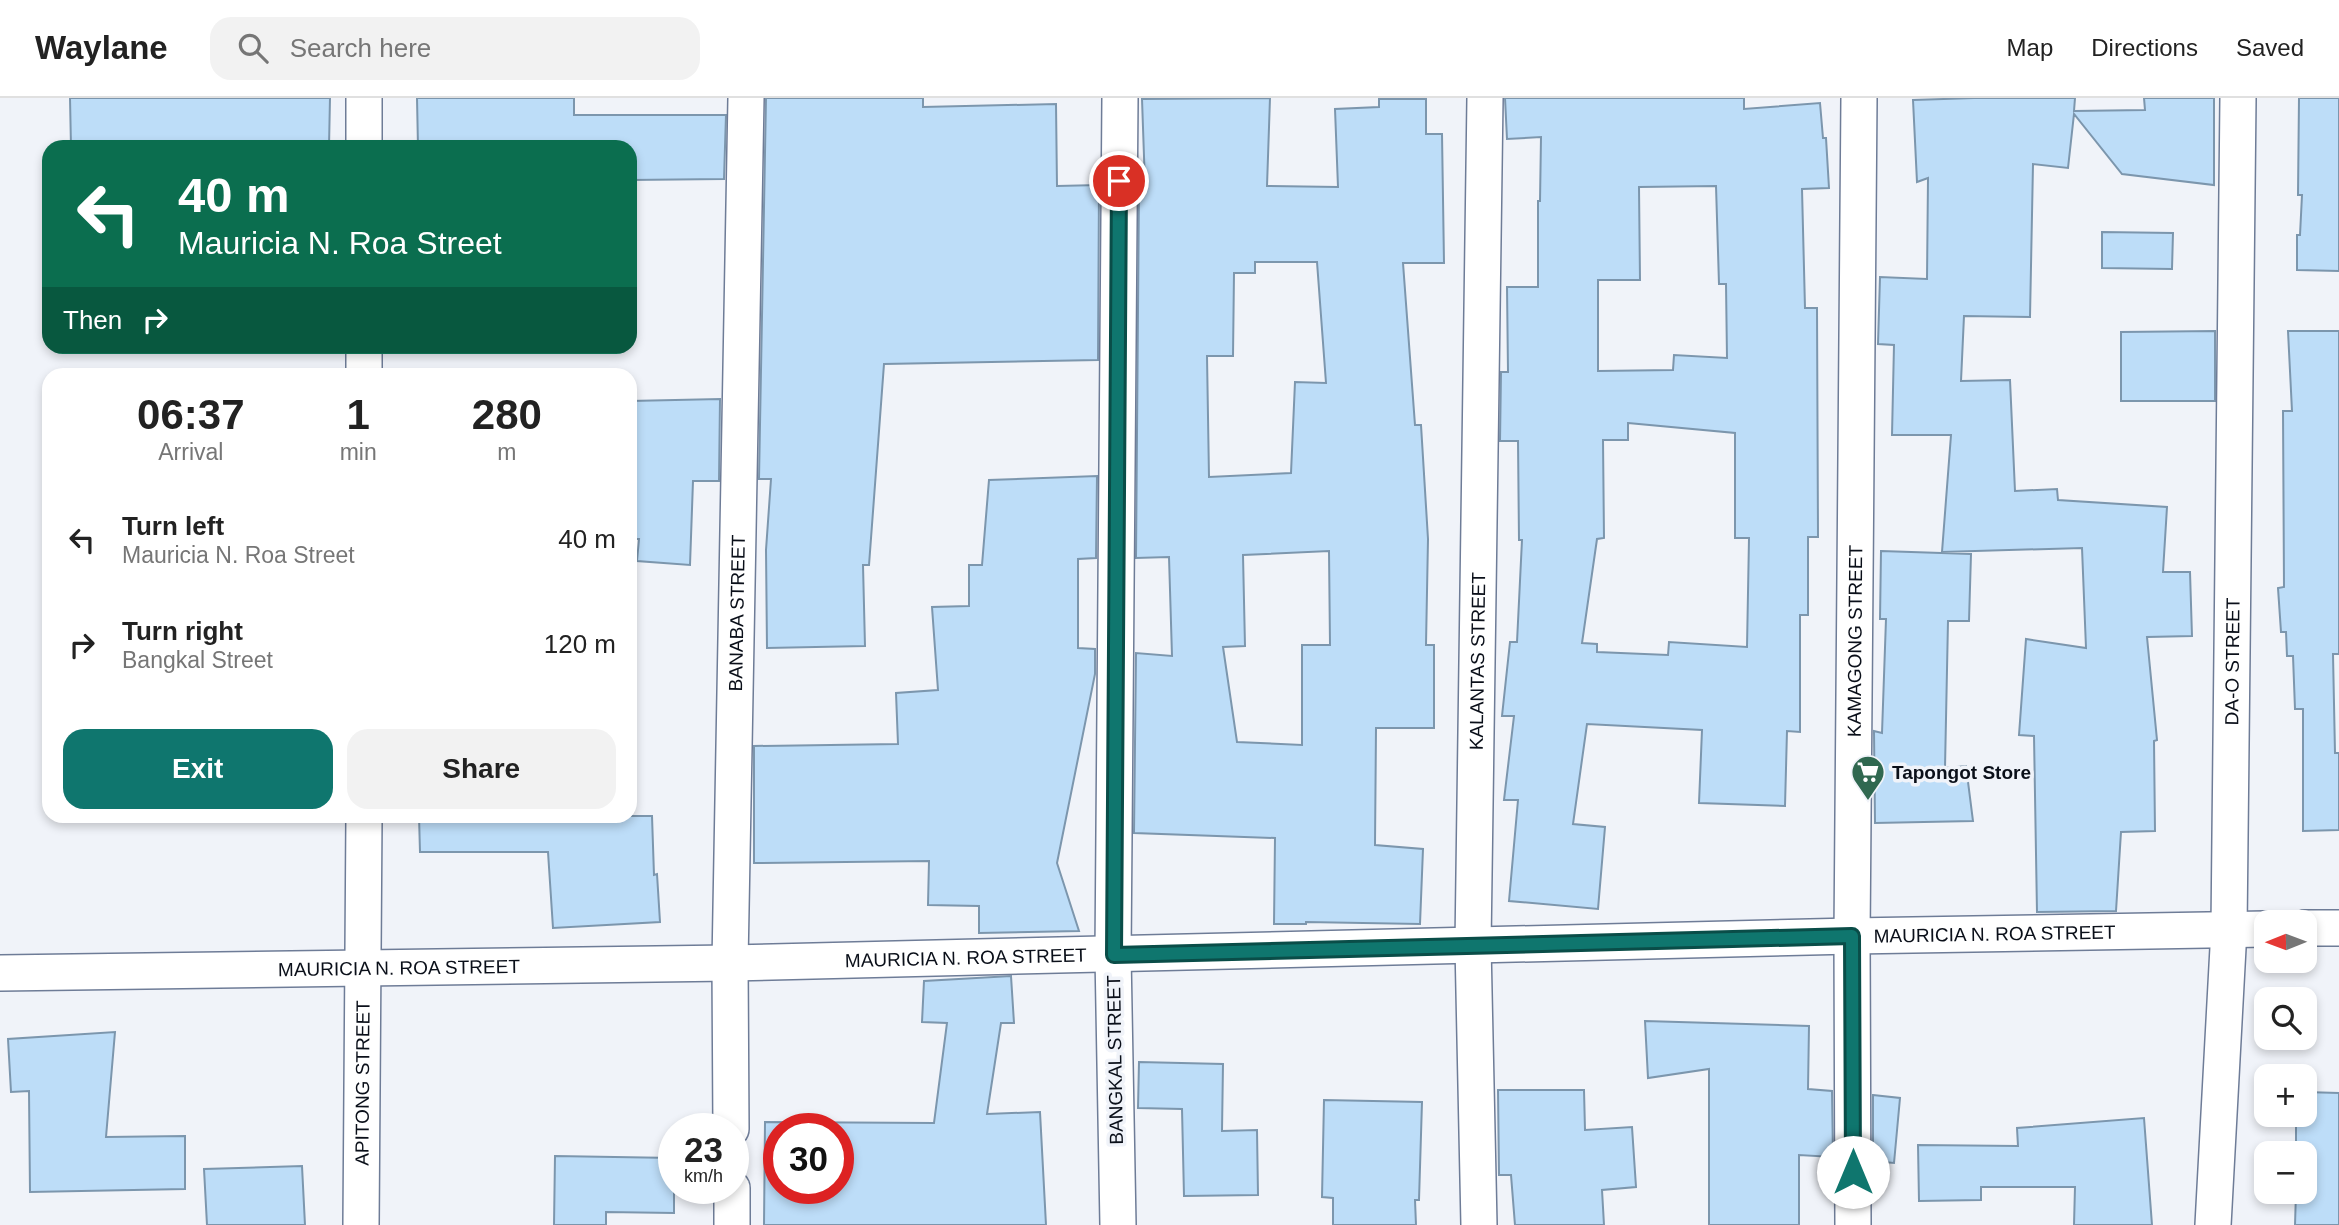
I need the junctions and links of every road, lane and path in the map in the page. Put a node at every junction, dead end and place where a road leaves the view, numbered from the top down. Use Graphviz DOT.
graph roads {
  1 [pos="364,98"];
  2 [pos="746,98"];
  3 [pos="1120,98"];
  4 [pos="1485,98"];
  5 [pos="1859,98"];
  6 [pos="2238,98"];
  7 [pos="364,140"];
  8 [pos="364,823"];
  9 [pos="2317,928"];
  10 [pos="2339,928"];
  11 [pos="2229,929"];
  12 [pos="2254,929"];
  13 [pos="1852,936"];
  14 [pos="1473,945"];
  15 [pos="1114,955"];
  16 [pos="730,963"];
  17 [pos="364,967"];
  18 [pos="0,973"];
  19 [pos="731,1113"];
  20 [pos="732,1204"];
  21 [pos="361,1225"];
  22 [pos="732,1225"];
  23 [pos="1118,1225"];
  24 [pos="1479,1225"];
  25 [pos="1853,1225"];
  26 [pos="2213,1225"];
  1 -- 7 [label="street"];
  2 -- 16 [label="street, BANABA STREET"];
  3 -- 15 [label="street, BANGKAL STREET"];
  4 -- 14 [label="street, KALANTAS STREET"];
  5 -- 13 [label="street, KAMAGONG STREET"];
  6 -- 11 [label="street, DA-O STREET"];
  8 -- 17 [label="street, APITONG STREET"];
  9 -- 10 [label="street"];
  11 -- 12 [label="street, MAURICIA N. ROA STREET"];
  11 -- 13 [label="street, MAURICIA N. ROA STREET"];
  11 -- 26 [label="street, DA-O STREET"];
  13 -- 14 [label="street, MAURICIA N. ROA STREET"];
  13 -- 25 [label="street, KAMAGONG STREET"];
  14 -- 15 [label="street, MAURICIA N. ROA STREET"];
  14 -- 24 [label="street, KALANTAS STREET"];
  15 -- 16 [label="street, MAURICIA N. ROA STREET"];
  15 -- 23 [label="street, BANGKAL STREET"];
  16 -- 17 [label="street, MAURICIA N. ROA STREET"];
  16 -- 19 [label="street, BANABA STREET"];
  17 -- 18 [label="street, MAURICIA N. ROA STREET"];
  17 -- 21 [label="street, APITONG STREET"];
  20 -- 22 [label="street"];
}
